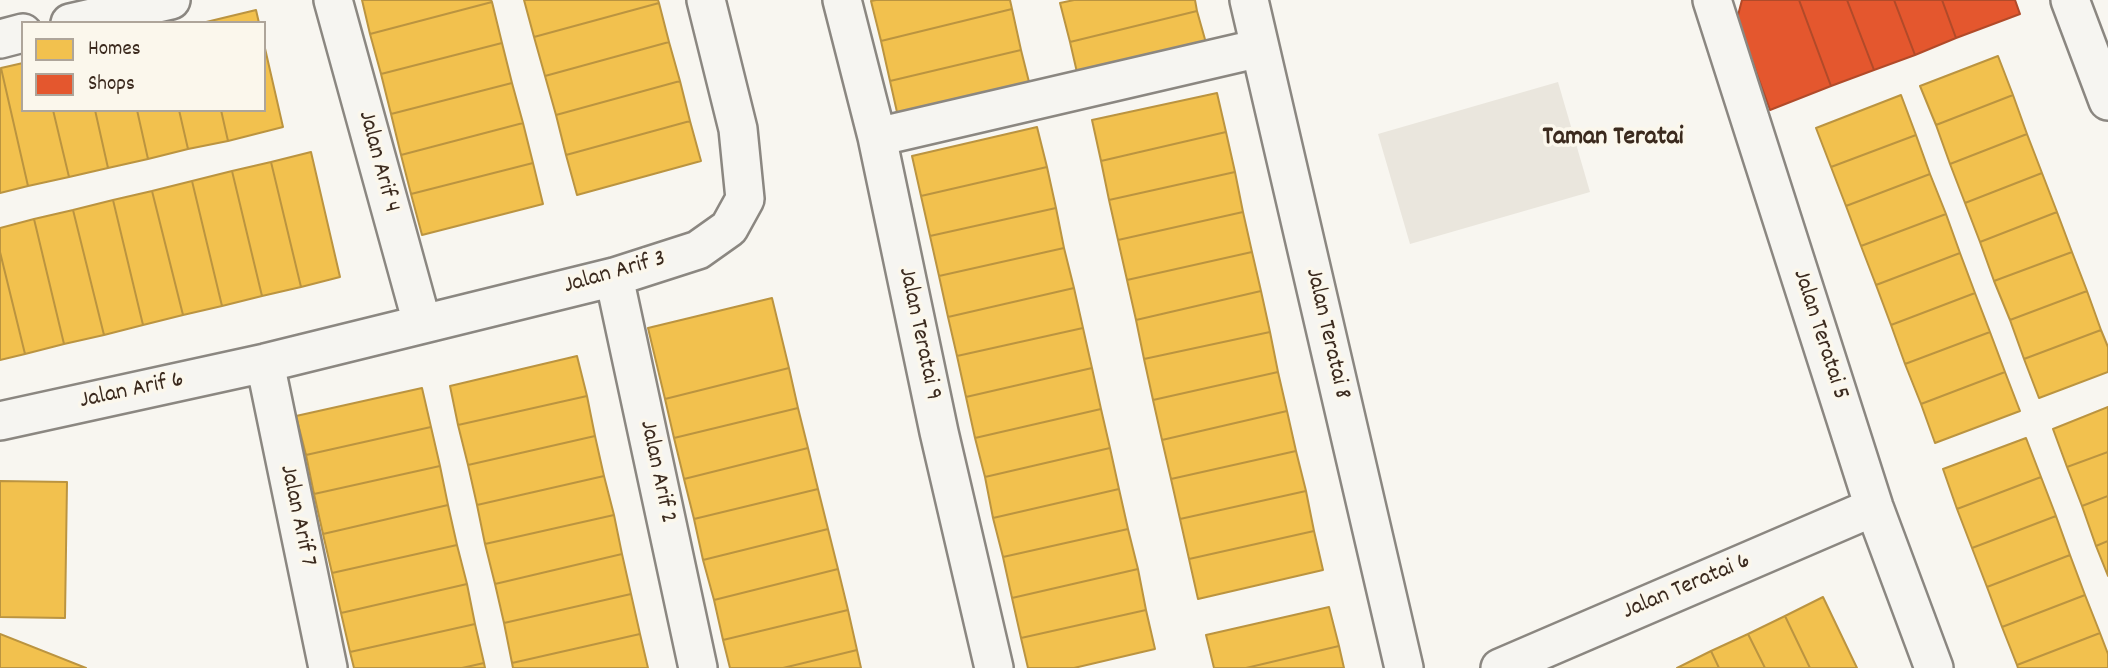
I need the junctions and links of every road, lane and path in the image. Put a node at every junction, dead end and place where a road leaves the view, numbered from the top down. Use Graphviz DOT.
graph roads {
  1 [pos="171,0"];
  2 [pos="332,0"];
  3 [pos="706,0"];
  4 [pos="842,0"];
  5 [pos="1249,0"];
  6 [pos="1712,0"];
  7 [pos="2070,0"];
  8 [pos="79,21"];
  9 [pos="21,33"];
  10 [pos="0,38"];
  11 [pos="1260,48"];
  12 [pos="2108,101"];
  13 [pos="877,137"];
  14 [pos="614,277"];
  15 [pos="422,323"];
  16 [pos="265,363"];
  17 [pos="0,421"];
  18 [pos="1874,507"];
  19 [pos="328,668"];
  20 [pos="698,668"];
  21 [pos="994,668"];
  22 [pos="1404,668"];
  23 [pos="1500,668"];
  24 [pos="1934,668"];
  1 -- 8 [label="street"];
  2 -- 15 [label="street, Jalan Arif 4"];
  3 -- 14 [label="street, Jalan Arif 3"];
  4 -- 13 [label="street, Jalan Teratai 9"];
  5 -- 11 [label="street, Jalan Teratai 8"];
  6 -- 18 [label="street, Jalan Teratai 5"];
  7 -- 12 [label="street"];
  9 -- 10 [label="street"];
  11 -- 13 [label="street"];
  11 -- 22 [label="street, Jalan Teratai 8"];
  13 -- 21 [label="street, Jalan Teratai 9"];
  14 -- 15 [label="street, Jalan Arif 3"];
  14 -- 20 [label="street, Jalan Arif 2"];
  15 -- 16 [label="street, Jalan Arif 3"];
  16 -- 17 [label="street, Jalan Arif 6"];
  16 -- 19 [label="street, Jalan Arif 7"];
  18 -- 23 [label="street, Jalan Teratai 6"];
  18 -- 24 [label="street, Jalan Teratai 5"];
}
